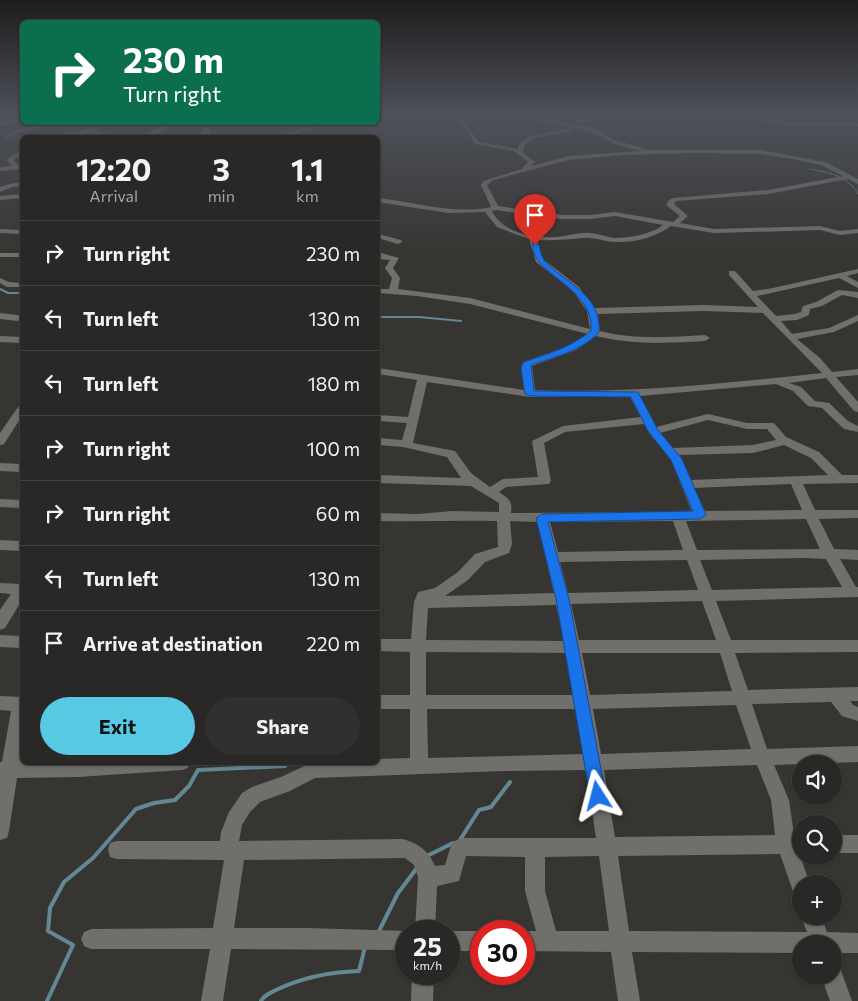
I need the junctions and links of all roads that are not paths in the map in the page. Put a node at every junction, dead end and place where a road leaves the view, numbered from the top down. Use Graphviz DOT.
graph roads {
  1 [pos="13,162"];
  2 [pos="533,162"];
  3 [pos="555,162"];
  4 [pos="816,162"];
  5 [pos="0,165"];
  6 [pos="20,166"];
  7 [pos="0,169"];
  8 [pos="525,170"];
  9 [pos="844,177"];
  10 [pos="858,182"];
  11 [pos="20,184"];
  12 [pos="0,195"];
  13 [pos="20,196"];
  14 [pos="380,200"];
  15 [pos="492,209"];
  16 [pos="673,224"];
  17 [pos="858,231"];
  18 [pos="0,232"];
  19 [pos="20,232"];
  20 [pos="380,237"];
  21 [pos="532,238"];
  22 [pos="398,242"];
  23 [pos="0,255"];
  24 [pos="20,255"];
  25 [pos="380,256"];
  26 [pos="858,271"];
  27 [pos="732,273"];
  28 [pos="839,276"];
  29 [pos="1,280"];
  30 [pos="20,283"];
  31 [pos="858,285"];
  32 [pos="380,291"];
  33 [pos="393,292"];
  34 [pos="751,294"];
  35 [pos="858,295"];
  36 [pos="765,310"];
  37 [pos="592,311"];
  38 [pos="0,316"];
  39 [pos="18,318"];
  40 [pos="858,318"];
  41 [pos="774,319"];
  42 [pos="595,332"];
  43 [pos="790,337"];
  44 [pos="705,338"];
  45 [pos="0,339"];
  46 [pos="11,339"];
  47 [pos="20,340"];
  48 [pos="0,348"];
  49 [pos="380,371"];
  50 [pos="858,372"];
  51 [pos="831,376"];
  52 [pos="423,378"];
  53 [pos="779,382"];
  54 [pos="530,394"];
  55 [pos="634,394"];
  56 [pos="858,409"];
  57 [pos="20,411"];
  58 [pos="380,418"];
  59 [pos="412,420"];
  60 [pos="647,420"];
  61 [pos="4,430"];
  62 [pos="858,430"];
  63 [pos="20,431"];
  64 [pos="654,431"];
  65 [pos="782,440"];
  66 [pos="0,441"];
  67 [pos="380,442"];
  68 [pos="406,444"];
  69 [pos="670,452"];
  70 [pos="0,467"];
  71 [pos="20,468"];
  72 [pos="380,479"];
  73 [pos="858,479"];
  74 [pos="794,480"];
  75 [pos="840,480"];
  76 [pos="473,482"];
  77 [pos="686,484"];
  78 [pos="490,493"];
  79 [pos="0,503"];
  80 [pos="20,504"];
  81 [pos="812,514"];
  82 [pos="858,514"];
  83 [pos="677,515"];
  84 [pos="700,515"];
  85 [pos="380,517"];
  86 [pos="505,518"];
  87 [pos="542,518"];
  88 [pos="0,545"];
  89 [pos="20,546"];
  90 [pos="829,554"];
  91 [pos="692,555"];
  92 [pos="858,555"];
  93 [pos="552,557"];
  94 [pos="0,588"];
  95 [pos="20,589"];
  96 [pos="20,592"];
  97 [pos="855,592"];
  98 [pos="707,597"];
  99 [pos="563,599"];
  100 [pos="421,602"];
  101 [pos="0,624"];
  102 [pos="0,642"];
  103 [pos="20,642"];
  104 [pos="418,644"];
  105 [pos="380,645"];
  106 [pos="724,645"];
  107 [pos="858,646"];
  108 [pos="572,647"];
  109 [pos="834,694"];
  110 [pos="858,694"];
  111 [pos="740,696"];
  112 [pos="380,702"];
  113 [pos="582,702"];
  114 [pos="0,703"];
  115 [pos="418,703"];
  116 [pos="20,705"];
  117 [pos="20,709"];
  118 [pos="858,714"];
  119 [pos="858,754"];
  120 [pos="763,757"];
  121 [pos="593,762"];
  122 [pos="115,765"];
  123 [pos="419,766"];
  124 [pos="4,770"];
  125 [pos="2,805"];
  126 [pos="0,831"];
  127 [pos="792,838"];
  128 [pos="792,844"];
  129 [pos="842,844"];
  130 [pos="858,844"];
  131 [pos="535,848"];
  132 [pos="607,848"];
  133 [pos="117,850"];
  134 [pos="234,851"];
  135 [pos="424,866"];
  136 [pos="425,920"];
  137 [pos="91,938"];
  138 [pos="223,938"];
  139 [pos="395,940"];
  140 [pos="535,941"];
  141 [pos="547,941"];
  142 [pos="620,941"];
  143 [pos="792,943"];
  144 [pos="842,943"];
  145 [pos="858,943"];
  146 [pos="423,985"];
  147 [pos="835,985"];
  148 [pos="212,1001"];
  149 [pos="422,1001"];
  150 [pos="629,1001"];
  151 [pos="841,1001"];
  1 -- 5 [label="street"];
  1 -- 6 [label="street"];
  1 -- 7 [label="street"];
  2 -- 8 [label="street"];
  3 -- 8 [label="street"];
  4 -- 9 [label="street"];
  8 -- 15 [label="street"];
  9 -- 10 [label="street"];
  9 -- 16 [label="street"];
  11 -- 12 [label="street"];
  12 -- 13 [label="street"];
  14 -- 15 [label="street"];
  15 -- 16 [label="street"];
  15 -- 21 [label="street"];
  16 -- 17 [label="street"];
  16 -- 21 [label="street"];
  18 -- 19 [label="street"];
  20 -- 22 [label="street"];
  21 -- 37 [label="street"];
  23 -- 24 [label="street"];
  25 -- 33 [label="street"];
  26 -- 28 [label="street"];
  27 -- 34 [label="street"];
  28 -- 31 [label="street"];
  28 -- 34 [label="street"];
  29 -- 30 [label="street"];
  32 -- 33 [label="street"];
  33 -- 42 [label="street"];
  34 -- 36 [label="street"];
  35 -- 41 [label="street"];
  36 -- 37 [label="street"];
  36 -- 41 [label="street"];
  37 -- 42 [label="street"];
  38 -- 39 [label="street"];
  40 -- 43 [label="street"];
  41 -- 43 [label="street"];
  42 -- 44 [label="street"];
  42 -- 54 [label="street"];
  43 -- 51 [label="street"];
  45 -- 46 [label="street"];
  46 -- 47 [label="street"];
  46 -- 48 [label="street"];
  49 -- 52 [label="street"];
  50 -- 51 [label="street"];
  51 -- 53 [label="street"];
  51 -- 56 [label="street"];
  52 -- 54 [label="street"];
  52 -- 59 [label="street"];
  53 -- 55 [label="street"];
  53 -- 62 [label="street"];
  54 -- 55 [label="street"];
  55 -- 60 [label="street"];
  57 -- 61 [label="street"];
  58 -- 59 [label="street"];
  59 -- 68 [label="street"];
  60 -- 64 [label="street"];
  60 -- 78 [label="street"];
  61 -- 63 [label="street"];
  61 -- 66 [label="street"];
  64 -- 65 [label="street"];
  64 -- 69 [label="street"];
  65 -- 69 [label="street"];
  65 -- 75 [label="street"];
  67 -- 68 [label="street"];
  68 -- 76 [label="street"];
  69 -- 77 [label="street"];
  70 -- 71 [label="street"];
  72 -- 76 [label="street"];
  73 -- 75 [label="street"];
  74 -- 75 [label="street"];
  74 -- 77 [label="street"];
  74 -- 81 [label="street"];
  76 -- 78 [label="street"];
  77 -- 84 [label="street"];
  78 -- 86 [label="street"];
  79 -- 80 [label="street"];
  81 -- 82 [label="street"];
  81 -- 84 [label="street"];
  81 -- 90 [label="street"];
  83 -- 84 [label="street"];
  83 -- 87 [label="street"];
  83 -- 91 [label="street"];
  85 -- 86 [label="street"];
  86 -- 87 [label="street"];
  86 -- 100 [label="street"];
  87 -- 93 [label="street"];
  88 -- 89 [label="street"];
  90 -- 91 [label="street"];
  90 -- 92 [label="street"];
  90 -- 97 [label="street"];
  91 -- 93 [label="street"];
  91 -- 98 [label="street"];
  93 -- 99 [label="street"];
  94 -- 95 [label="street"];
  96 -- 101 [label="street"];
  97 -- 98 [label="street"];
  98 -- 99 [label="street"];
  98 -- 106 [label="street"];
  99 -- 100 [label="street"];
  99 -- 108 [label="street"];
  100 -- 104 [label="street"];
  102 -- 103 [label="street"];
  104 -- 105 [label="street"];
  104 -- 108 [label="street"];
  104 -- 115 [label="street"];
  106 -- 107 [label="street"];
  106 -- 108 [label="street"];
  106 -- 111 [label="street"];
  108 -- 113 [label="street"];
  109 -- 110 [label="street"];
  109 -- 111 [label="street"];
  109 -- 118 [label="street"];
  111 -- 113 [label="street"];
  111 -- 120 [label="street"];
  112 -- 115 [label="street"];
  113 -- 115 [label="street"];
  113 -- 121 [label="street"];
  114 -- 116 [label="street"];
  115 -- 123 [label="street"];
  117 -- 124 [label="street"];
  119 -- 120 [label="street"];
  120 -- 121 [label="street"];
  120 -- 127 [label="street"];
  121 -- 123 [label="street"];
  121 -- 132 [label="street"];
  122 -- 124 [label="street"];
  123 -- 134 [label="street"];
  124 -- 125 [label="street"];
  125 -- 126 [label="street"];
  128 -- 132 [label="street"];
  129 -- 130 [label="street"];
  131 -- 132 [label="street"];
  131 -- 135 [label="street"];
  131 -- 141 [label="street"];
  132 -- 142 [label="street"];
  133 -- 134 [label="street"];
  134 -- 135 [label="street"];
  134 -- 138 [label="street"];
  135 -- 136 [label="street"];
  137 -- 138 [label="street"];
  138 -- 139 [label="street"];
  138 -- 148 [label="street"];
  140 -- 141 [label="street"];
  141 -- 142 [label="street"];
  142 -- 143 [label="street"];
  142 -- 150 [label="street"];
  144 -- 145 [label="street"];
  146 -- 149 [label="street"];
  147 -- 151 [label="street"];
}
